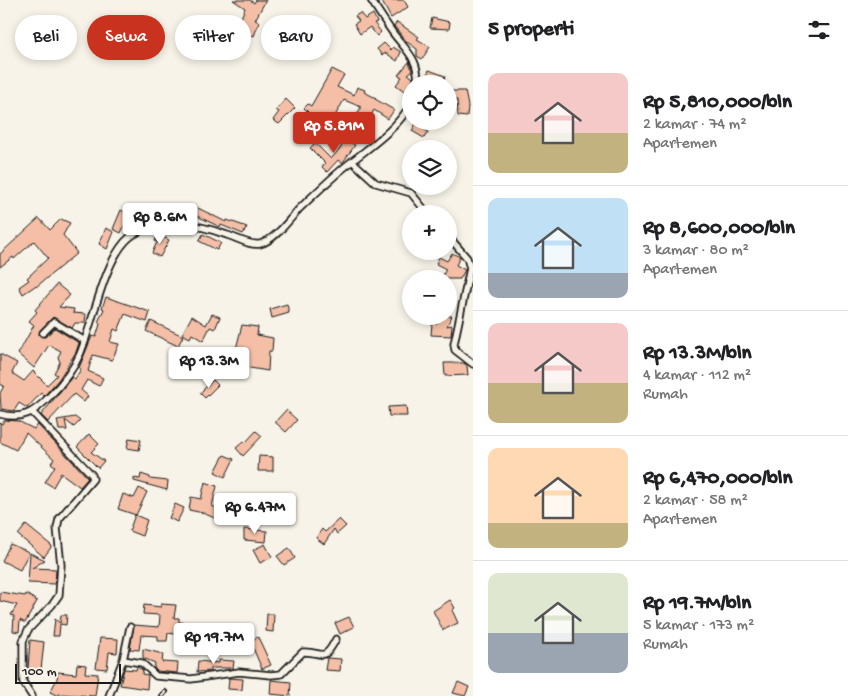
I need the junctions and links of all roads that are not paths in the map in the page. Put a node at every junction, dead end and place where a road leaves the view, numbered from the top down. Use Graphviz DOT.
graph roads {
  1 [pos="371,0"];
  2 [pos="417,75"];
  3 [pos="402,114"];
  4 [pos="352,161"];
  5 [pos="420,205"];
  6 [pos="457,246"];
  7 [pos="43,333"];
  8 [pos="85,341"];
  9 [pos="473,364"];
  10 [pos="33,413"];
  11 [pos="0,414"];
  12 [pos="130,626"];
  13 [pos="336,638"];
  14 [pos="123,660"];
  15 [pos="165,692"];
  16 [pos="32,696"];
  17 [pos="109,696"];
  18 [pos="162,696"];
  1 -- 2 [label="street"];
  3 -- 4 [label="street"];
  4 -- 5 [label="street"];
  4 -- 8 [label="street"];
  6 -- 9 [label="street"];
  7 -- 8 [label="street"];
  8 -- 10 [label="street"];
  10 -- 11 [label="street"];
  10 -- 16 [label="street"];
  12 -- 14 [label="street"];
  13 -- 14 [label="street"];
  14 -- 17 [label="street"];
  15 -- 18 [label="lane"];
}
